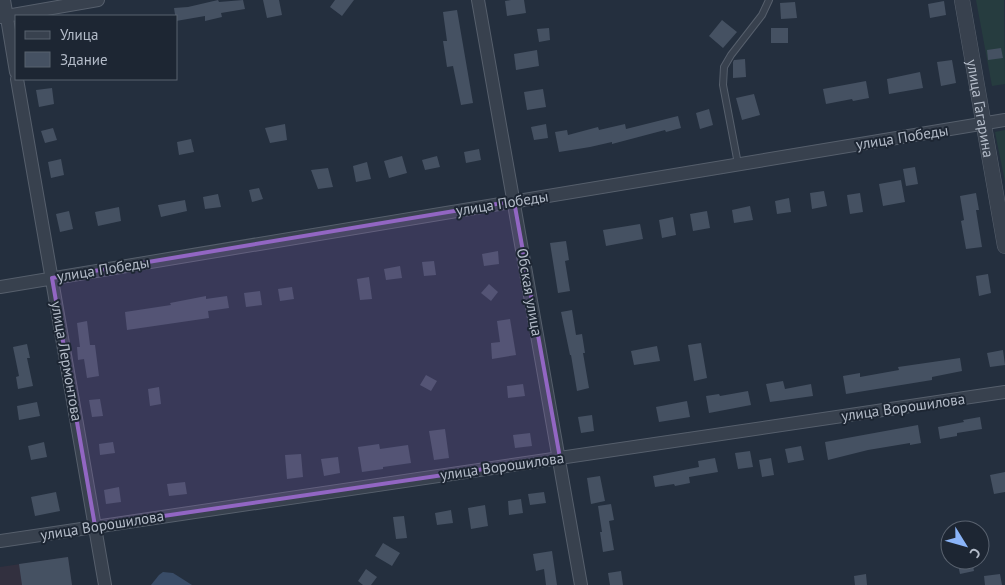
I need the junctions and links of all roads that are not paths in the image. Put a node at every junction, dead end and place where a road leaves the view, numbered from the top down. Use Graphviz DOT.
graph roads {
  1 [pos="4,0"];
  2 [pos="98,0"];
  3 [pos="478,0"];
  4 [pos="769,0"];
  5 [pos="962,0"];
  6 [pos="3,16"];
  7 [pos="15,68"];
  8 [pos="17,80"];
  9 [pos="1005,120"];
  10 [pos="984,123"];
  11 [pos="738,164"];
  12 [pos="514,201"];
  13 [pos="1005,246"];
  14 [pos="52,278"];
  15 [pos="0,287"];
  16 [pos="1005,392"];
  17 [pos="560,458"];
  18 [pos="95,526"];
  19 [pos="0,541"];
  20 [pos="105,585"];
  21 [pos="581,585"];
  1 -- 6 [label="street"];
  2 -- 6 [label="street"];
  3 -- 12 [label="street, Обская улица"];
  4 -- 11 [label="lane"];
  5 -- 10 [label="street, улица Гагарина"];
  6 -- 7 [label="street"];
  8 -- 14 [label="street, улица Лермонтова"];
  9 -- 10 [label="street, улица Победы"];
  10 -- 11 [label="street, улица Победы"];
  10 -- 13 [label="street, улица Гагарина"];
  11 -- 12 [label="street, улица Победы"];
  12 -- 14 [label="street, улица Победы"];
  12 -- 17 [label="street, Обская улица"];
  14 -- 15 [label="street, улица Победы"];
  14 -- 18 [label="street, улица Лермонтова"];
  16 -- 17 [label="street, улица Ворошилова"];
  17 -- 18 [label="street, улица Ворошилова"];
  17 -- 21 [label="street, Обская улица"];
  18 -- 19 [label="street, улица Ворошилова"];
  18 -- 20 [label="street, улица Лермонтова"];
}
